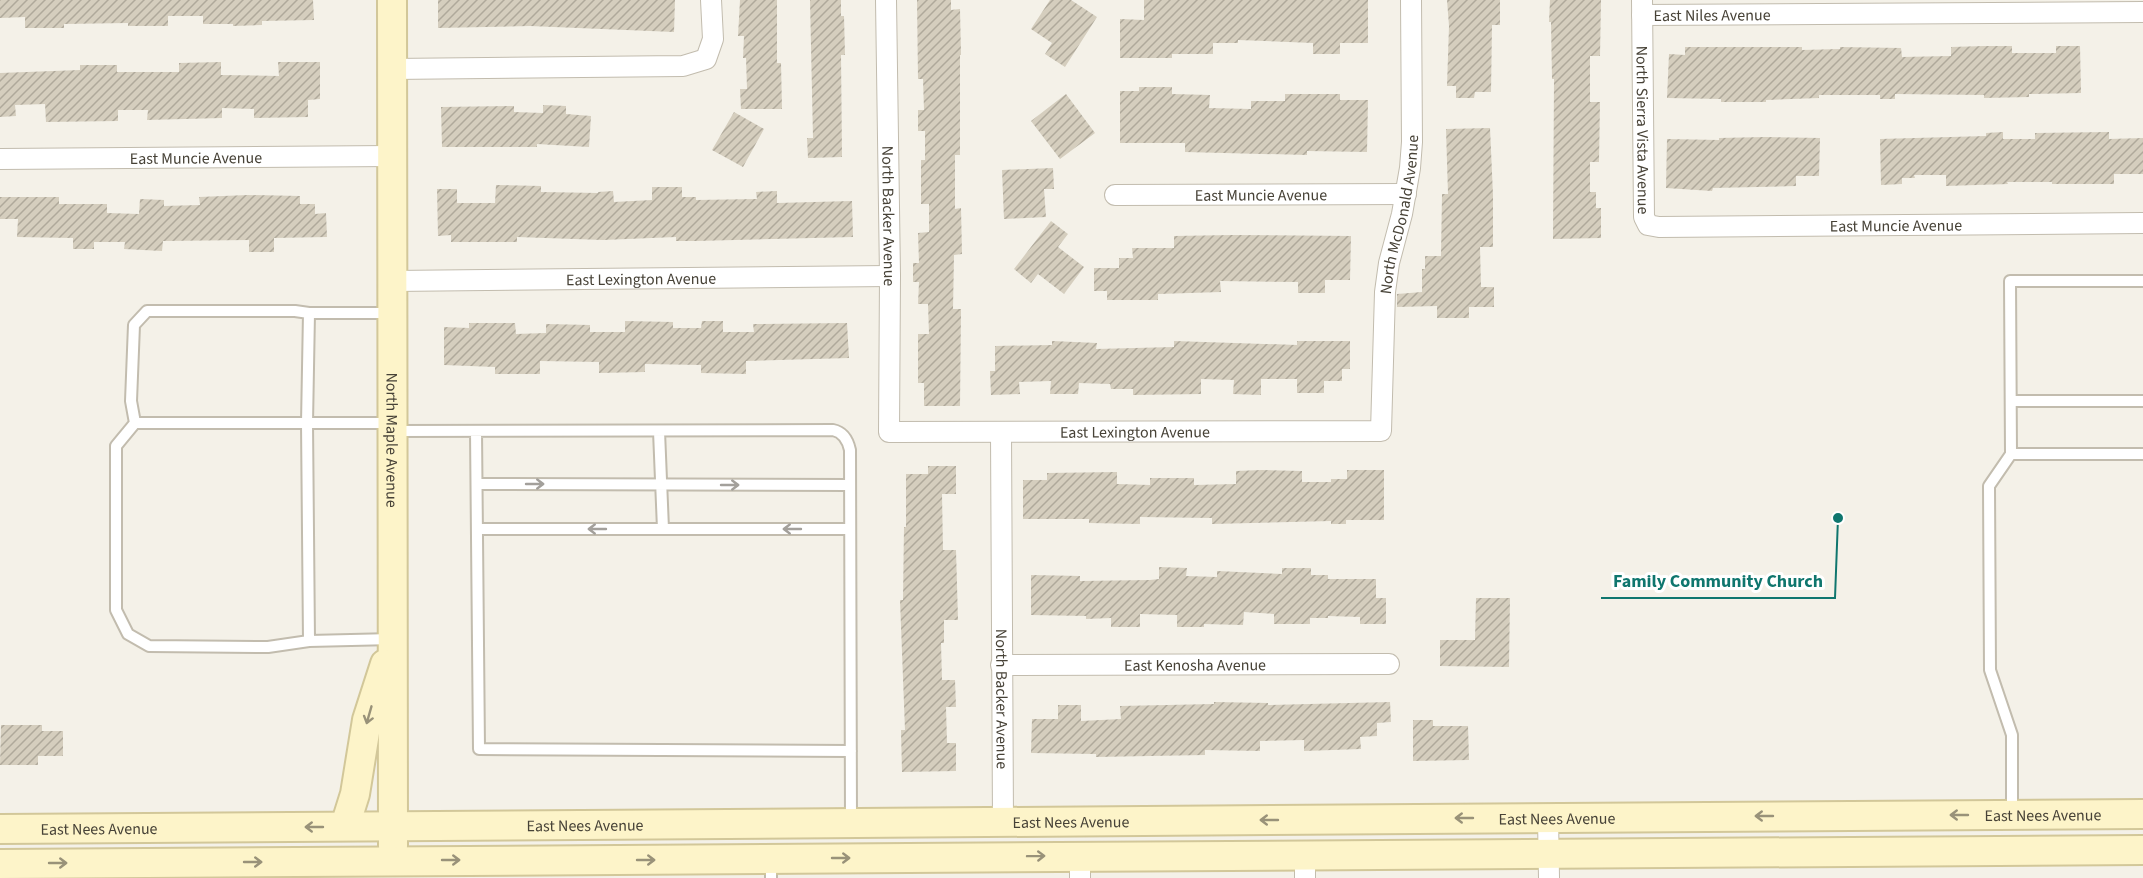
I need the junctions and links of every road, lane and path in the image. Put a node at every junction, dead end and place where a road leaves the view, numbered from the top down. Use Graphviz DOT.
graph roads {
  1 [pos="392,0"];
  2 [pos="711,0"];
  3 [pos="886,0"];
  4 [pos="1411,0"];
  5 [pos="1642,8"];
  6 [pos="2143,12"];
  7 [pos="392,69"];
  8 [pos="392,156"];
  9 [pos="0,159"];
  10 [pos="1406,194"];
  11 [pos="1115,195"];
  12 [pos="2143,223"];
  13 [pos="1648,225"];
  14 [pos="890,276"];
  15 [pos="393,281"];
  16 [pos="2143,281"];
  17 [pos="309,314"];
  18 [pos="393,314"];
  19 [pos="2011,401"];
  20 [pos="2143,401"];
  21 [pos="135,423"];
  22 [pos="307,423"];
  23 [pos="393,427"];
  24 [pos="476,431"];
  25 [pos="659,431"];
  26 [pos="1381,431"];
  27 [pos="889,432"];
  28 [pos="1001,432"];
  29 [pos="2011,454"];
  30 [pos="2143,454"];
  31 [pos="477,484"];
  32 [pos="662,484"];
  33 [pos="850,485"];
  34 [pos="477,529"];
  35 [pos="663,529"];
  36 [pos="850,529"];
  37 [pos="393,639"];
  38 [pos="309,641"];
  39 [pos="1389,664"];
  40 [pos="1001,665"];
  41 [pos="851,751"];
  42 [pos="2143,814"];
  43 [pos="2012,815"];
  44 [pos="1548,817"];
  45 [pos="851,822"];
  46 [pos="1003,822"];
  47 [pos="345,826"];
  48 [pos="393,826"];
  49 [pos="0,828"];
  50 [pos="42,828"];
  51 [pos="2143,832"];
  52 [pos="0,837"];
  53 [pos="2143,850"];
  54 [pos="1980,852"];
  55 [pos="917,863"];
  56 [pos="0,864"];
  57 [pos="1305,866"];
  58 [pos="1549,866"];
  59 [pos="1080,867"];
  60 [pos="771,868"];
  61 [pos="393,869"];
  1 -- 7 [label="main road, North Maple Avenue"];
  2 -- 7 [label="street"];
  3 -- 14 [label="street, North Backer Avenue"];
  4 -- 10 [label="street, North McDonald Avenue"];
  5 -- 6 [label="street, East Niles Avenue"];
  5 -- 13 [label="street, North Sierra Vista Avenue"];
  7 -- 8 [label="main road, North Maple Avenue"];
  8 -- 9 [label="street, East Muncie Avenue"];
  8 -- 15 [label="main road, North Maple Avenue"];
  10 -- 11 [label="street, East Muncie Avenue"];
  10 -- 26 [label="street, North McDonald Avenue"];
  12 -- 13 [label="street, East Muncie Avenue"];
  14 -- 15 [label="street, East Lexington Avenue"];
  14 -- 27 [label="street, North Backer Avenue"];
  15 -- 18 [label="main road, North Maple Avenue"];
  16 -- 19 [label="lane"];
  17 -- 18 [label="lane"];
  17 -- 21 [label="lane"];
  17 -- 22 [label="lane"];
  18 -- 23 [label="main road, North Maple Avenue"];
  19 -- 20 [label="lane"];
  19 -- 29 [label="lane"];
  21 -- 22 [label="lane"];
  21 -- 38 [label="lane"];
  22 -- 23 [label="lane"];
  22 -- 38 [label="lane"];
  23 -- 24 [label="lane"];
  23 -- 37 [label="main road, North Maple Avenue"];
  24 -- 25 [label="lane"];
  24 -- 31 [label="lane"];
  25 -- 32 [label="lane"];
  25 -- 33 [label="lane"];
  26 -- 28 [label="street, East Lexington Avenue"];
  27 -- 28 [label="street, East Lexington Avenue"];
  28 -- 40 [label="street, North Backer Avenue"];
  29 -- 30 [label="lane"];
  29 -- 43 [label="lane"];
  31 -- 32 [label="lane, one-way"];
  31 -- 34 [label="lane"];
  32 -- 33 [label="lane, one-way"];
  32 -- 35 [label="lane"];
  33 -- 36 [label="lane"];
  35 -- 34 [label="lane, one-way"];
  34 -- 41 [label="lane"];
  36 -- 35 [label="lane, one-way"];
  36 -- 41 [label="lane"];
  37 -- 38 [label="lane"];
  37 -- 47 [label="main road, one-way"];
  37 -- 48 [label="main road, North Maple Avenue"];
  39 -- 40 [label="street, East Kenosha Avenue"];
  40 -- 46 [label="street, North Backer Avenue"];
  41 -- 45 [label="lane"];
  42 -- 43 [label="main road, East Nees Avenue"];
  43 -- 44 [label="main road, East Nees Avenue, one-way"];
  44 -- 46 [label="main road, East Nees Avenue, one-way"];
  44 -- 58 [label="street"];
  45 -- 46 [label="main road, East Nees Avenue"];
  45 -- 48 [label="main road, East Nees Avenue"];
  46 -- 55 [label="main road"];
  47 -- 48 [label="main road, East Nees Avenue"];
  47 -- 50 [label="main road, East Nees Avenue, one-way"];
  48 -- 61 [label="main road, North Maple Avenue"];
  49 -- 50 [label="main road, East Nees Avenue"];
  50 -- 52 [label="main road"];
  51 -- 54 [label="main road"];
  53 -- 54 [label="main road"];
  54 -- 58 [label="main road"];
  55 -- 59 [label="main road, one-way"];
  60 -- 55 [label="main road, one-way"];
  56 -- 61 [label="main road, one-way"];
  57 -- 58 [label="main road"];
  57 -- 59 [label="main road"];
  61 -- 60 [label="main road, one-way"];
}
